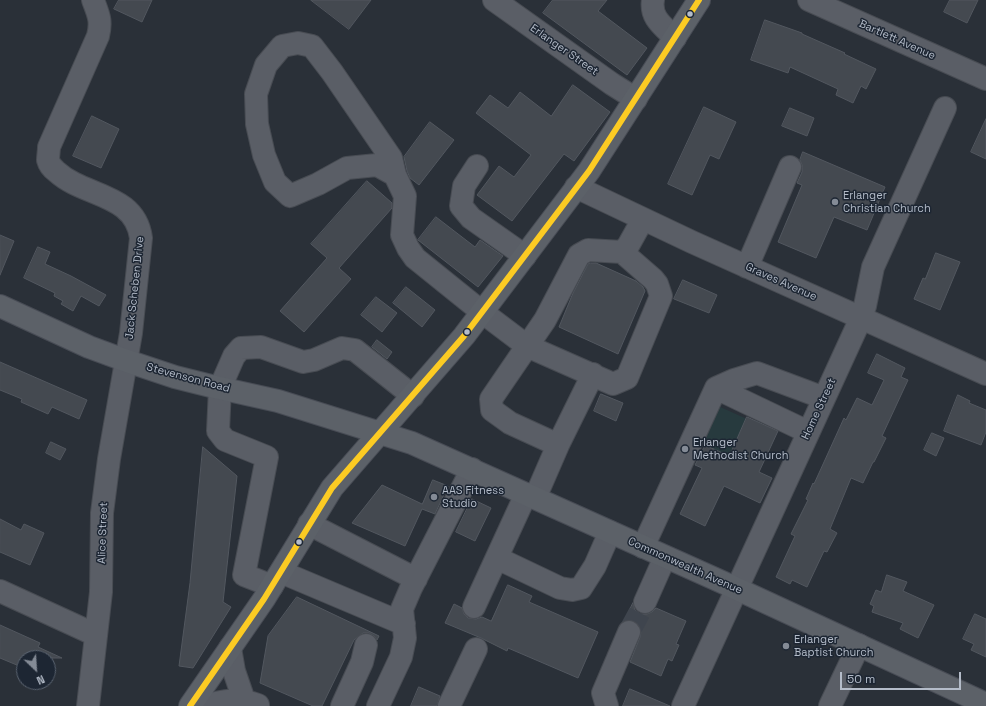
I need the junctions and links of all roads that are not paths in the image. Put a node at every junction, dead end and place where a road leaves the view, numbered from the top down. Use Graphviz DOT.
graph roads {
  1 [pos="93,0"];
  2 [pos="652,0"];
  3 [pos="699,0"];
  4 [pos="809,0"];
  5 [pos="501,2"];
  6 [pos="675,38"];
  7 [pos="986,79"];
  8 [pos="636,99"];
  9 [pos="945,108"];
  10 [pos="477,166"];
  11 [pos="790,167"];
  12 [pos="395,175"];
  13 [pos="576,187"];
  14 [pos="643,219"];
  15 [pos="622,252"];
  16 [pos="525,256"];
  17 [pos="747,267"];
  18 [pos="0,306"];
  19 [pos="482,312"];
  20 [pos="860,318"];
  21 [pos="527,346"];
  22 [pos="126,361"];
  23 [pos="593,374"];
  24 [pos="986,374"];
  25 [pos="220,388"];
  26 [pos="716,388"];
  27 [pos="413,396"];
  28 [pos="824,398"];
  29 [pos="381,432"];
  30 [pos="808,432"];
  31 [pos="558,445"];
  32 [pos="472,469"];
  33 [pos="531,496"];
  34 [pos="309,524"];
  35 [pos="610,532"];
  36 [pos="643,547"];
  37 [pos="665,557"];
  38 [pos="497,558"];
  39 [pos="276,579"];
  40 [pos="416,579"];
  41 [pos="737,589"];
  42 [pos="0,591"];
  43 [pos="645,602"];
  44 [pos="474,607"];
  45 [pos="404,624"];
  46 [pos="373,631"];
  47 [pos="629,632"];
  48 [pos="96,634"];
  49 [pos="859,646"];
  50 [pos="230,648"];
  51 [pos="476,649"];
  52 [pos="250,704"];
  53 [pos="986,704"];
  54 [pos="88,706"];
  55 [pos="190,706"];
  56 [pos="204,706"];
  57 [pos="342,706"];
  58 [pos="378,706"];
  59 [pos="449,706"];
  60 [pos="607,706"];
  61 [pos="683,706"];
  62 [pos="830,706"];
  1 -- 22 [label="street, Jack Scheben Drive"];
  2 -- 6 [label="street"];
  3 -- 6 [label="main road"];
  4 -- 7 [label="street, Bartlett Avenue"];
  5 -- 8 [label="street, Erlanger Street"];
  6 -- 8 [label="main road"];
  8 -- 13 [label="main road"];
  9 -- 20 [label="street, Home Street"];
  10 -- 16 [label="street"];
  11 -- 17 [label="street"];
  12 -- 12 [label="street"];
  12 -- 19 [label="street"];
  13 -- 14 [label="street, Graves Avenue"];
  13 -- 16 [label="main road"];
  14 -- 15 [label="street"];
  14 -- 17 [label="street, Graves Avenue"];
  15 -- 21 [label="street"];
  15 -- 23 [label="street"];
  16 -- 19 [label="main road"];
  17 -- 20 [label="street, Graves Avenue"];
  18 -- 22 [label="main road, Stevenson Road"];
  19 -- 21 [label="street"];
  19 -- 27 [label="main road"];
  20 -- 24 [label="street, Graves Avenue"];
  20 -- 28 [label="street, Home Street"];
  21 -- 23 [label="street"];
  21 -- 31 [label="street"];
  22 -- 25 [label="main road, Stevenson Road"];
  22 -- 48 [label="street, Alice Street"];
  23 -- 31 [label="street"];
  25 -- 27 [label="street"];
  25 -- 29 [label="main road, Stevenson Road"];
  25 -- 39 [label="street"];
  26 -- 28 [label="street"];
  26 -- 30 [label="street"];
  26 -- 36 [label="street"];
  27 -- 29 [label="main road"];
  28 -- 30 [label="street, Home Street"];
  29 -- 32 [label="main road, Commonwealth Avenue"];
  29 -- 34 [label="main road"];
  30 -- 41 [label="street, Home Street"];
  31 -- 33 [label="street"];
  32 -- 33 [label="main road, Commonwealth Avenue"];
  32 -- 40 [label="street"];
  33 -- 35 [label="main road, Commonwealth Avenue"];
  33 -- 38 [label="street"];
  34 -- 39 [label="main road"];
  34 -- 40 [label="street"];
  35 -- 36 [label="main road, Commonwealth Avenue"];
  35 -- 38 [label="street"];
  36 -- 37 [label="main road, Commonwealth Avenue"];
  37 -- 41 [label="main road, Commonwealth Avenue"];
  37 -- 43 [label="street"];
  38 -- 44 [label="street"];
  39 -- 46 [label="street"];
  39 -- 50 [label="main road"];
  40 -- 45 [label="street"];
  41 -- 49 [label="main road, Commonwealth Avenue"];
  41 -- 61 [label="street, Home Street"];
  42 -- 48 [label="street"];
  45 -- 46 [label="street"];
  45 -- 58 [label="street"];
  46 -- 57 [label="street"];
  47 -- 60 [label="street"];
  48 -- 54 [label="street, Alice Street"];
  49 -- 53 [label="main road, Commonwealth Avenue"];
  49 -- 62 [label="street"];
  50 -- 52 [label="street"];
  50 -- 55 [label="main road"];
  51 -- 59 [label="street"];
  52 -- 56 [label="street"];
}
